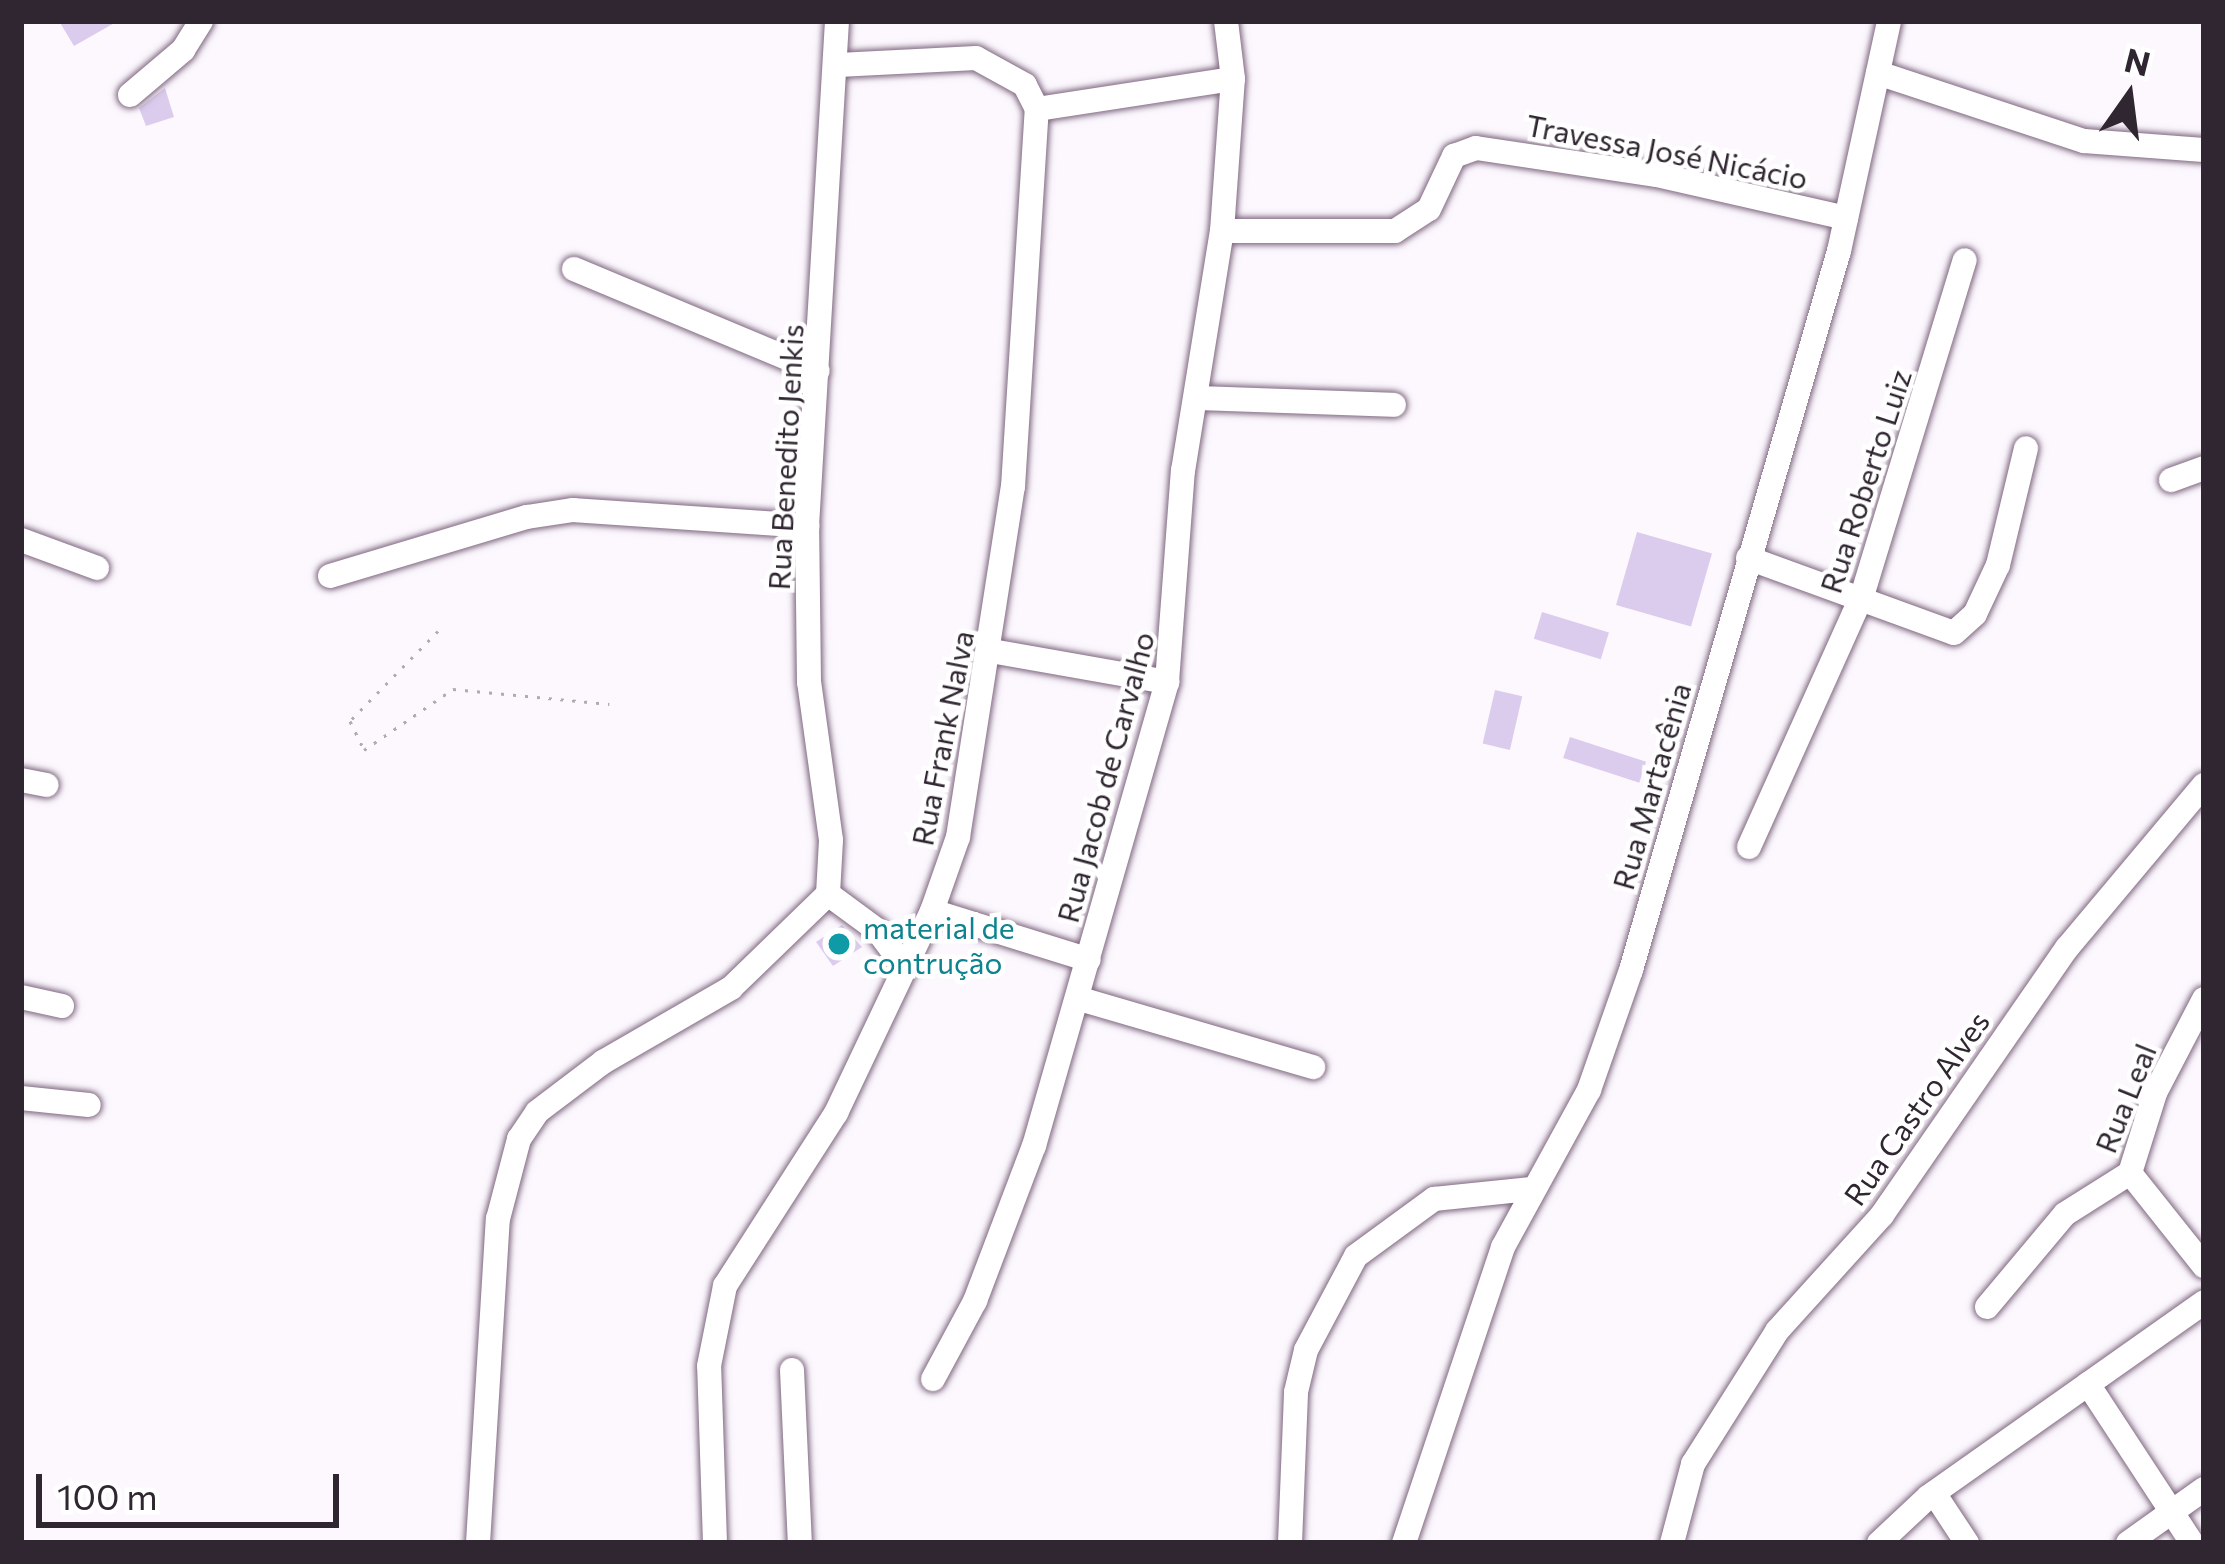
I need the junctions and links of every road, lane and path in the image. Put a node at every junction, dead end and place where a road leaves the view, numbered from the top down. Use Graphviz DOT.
graph roads {
  1 [pos="201,21"];
  2 [pos="837,21"];
  3 [pos="1226,21"];
  4 [pos="1889,21"];
  5 [pos="838,64"];
  6 [pos="1878,73"];
  7 [pos="1233,79"];
  8 [pos="130,95"];
  9 [pos="1037,109"];
  10 [pos="2204,149"];
  11 [pos="1846,218"];
  12 [pos="1222,231"];
  13 [pos="1964,260"];
  14 [pos="574,269"];
  15 [pos="818,371"];
  16 [pos="1196,398"];
  17 [pos="1394,404"];
  18 [pos="2026,448"];
  19 [pos="2204,468"];
  20 [pos="2171,480"];
  21 [pos="807,526"];
  22 [pos="21,540"];
  23 [pos="1748,558"];
  24 [pos="97,568"];
  25 [pos="330,576"];
  26 [pos="1862,596"];
  27 [pos="438,631"];
  28 [pos="991,651"];
  29 [pos="1167,682"];
  30 [pos="609,704"];
  31 [pos="21,780"];
  32 [pos="47,785"];
  33 [pos="2204,785"];
  34 [pos="1748,848"];
  35 [pos="828,894"];
  36 [pos="932,911"];
  37 [pos="1089,961"];
  38 [pos="904,966"];
  39 [pos="21,997"];
  40 [pos="1081,999"];
  41 [pos="2204,999"];
  42 [pos="62,1006"];
  43 [pos="1313,1067"];
  44 [pos="21,1098"];
  45 [pos="88,1105"];
  46 [pos="2130,1173"];
  47 [pos="1531,1189"];
  48 [pos="2204,1266"];
  49 [pos="2204,1302"];
  50 [pos="1988,1307"];
  51 [pos="792,1370"];
  52 [pos="933,1379"];
  53 [pos="2088,1384"];
  54 [pos="2204,1489"];
  55 [pos="1934,1493"];
  56 [pos="2171,1513"];
  57 [pos="478,1543"];
  58 [pos="715,1543"];
  59 [pos="800,1543"];
  60 [pos="1291,1543"];
  61 [pos="1404,1543"];
  62 [pos="1672,1543"];
  63 [pos="1879,1543"];
  64 [pos="1966,1543"];
  65 [pos="2128,1543"];
  66 [pos="2192,1543"];
  1 -- 8 [label="street"];
  2 -- 5 [label="street, Rua Benedito Jenkis"];
  3 -- 7 [label="street, Rua Jacob de Carvalho"];
  4 -- 6 [label="street, Rua Martacênia"];
  5 -- 9 [label="street"];
  5 -- 15 [label="street, Rua Benedito Jenkis"];
  6 -- 10 [label="street"];
  6 -- 11 [label="street, Rua Martacênia"];
  7 -- 9 [label="street"];
  7 -- 12 [label="street, Rua Jacob de Carvalho"];
  9 -- 28 [label="street, Rua Frank Nalva"];
  11 -- 12 [label="street, Travessa José Nicácio"];
  11 -- 23 [label="street, Rua Martacênia"];
  12 -- 16 [label="street, Rua Jacob de Carvalho"];
  13 -- 26 [label="street, Rua Roberto Luiz"];
  14 -- 15 [label="street"];
  15 -- 21 [label="street, Rua Benedito Jenkis"];
  16 -- 17 [label="street"];
  16 -- 29 [label="street, Rua Jacob de Carvalho"];
  18 -- 26 [label="street"];
  19 -- 20 [label="street"];
  21 -- 25 [label="street"];
  21 -- 35 [label="street, Rua Benedito Jenkis"];
  22 -- 24 [label="street"];
  23 -- 26 [label="street"];
  23 -- 47 [label="street, Rua Martacênia"];
  26 -- 34 [label="street, Rua Roberto Luiz"];
  27 -- 30 [label="path"];
  28 -- 29 [label="street"];
  28 -- 36 [label="street, Rua Frank Nalva"];
  29 -- 37 [label="street, Rua Jacob de Carvalho"];
  31 -- 32 [label="street"];
  33 -- 62 [label="street, Rua Castro Alves"];
  35 -- 38 [label="street"];
  35 -- 57 [label="street"];
  36 -- 37 [label="street"];
  36 -- 38 [label="street, Rua Frank Nalva"];
  37 -- 40 [label="street, Rua Jacob de Carvalho"];
  38 -- 58 [label="street, Rua Frank Nalva"];
  39 -- 42 [label="street"];
  40 -- 43 [label="street"];
  40 -- 52 [label="street, Rua Jacob de Carvalho"];
  41 -- 46 [label="street, Rua Leal"];
  44 -- 45 [label="street"];
  46 -- 48 [label="street"];
  46 -- 50 [label="street, Rua Leal"];
  47 -- 60 [label="street"];
  47 -- 61 [label="street, Rua Martacênia"];
  49 -- 53 [label="street"];
  51 -- 59 [label="street"];
  53 -- 55 [label="street"];
  53 -- 56 [label="street"];
  54 -- 56 [label="street"];
  55 -- 63 [label="street"];
  55 -- 64 [label="street"];
  56 -- 65 [label="street"];
  56 -- 66 [label="street"];
}
